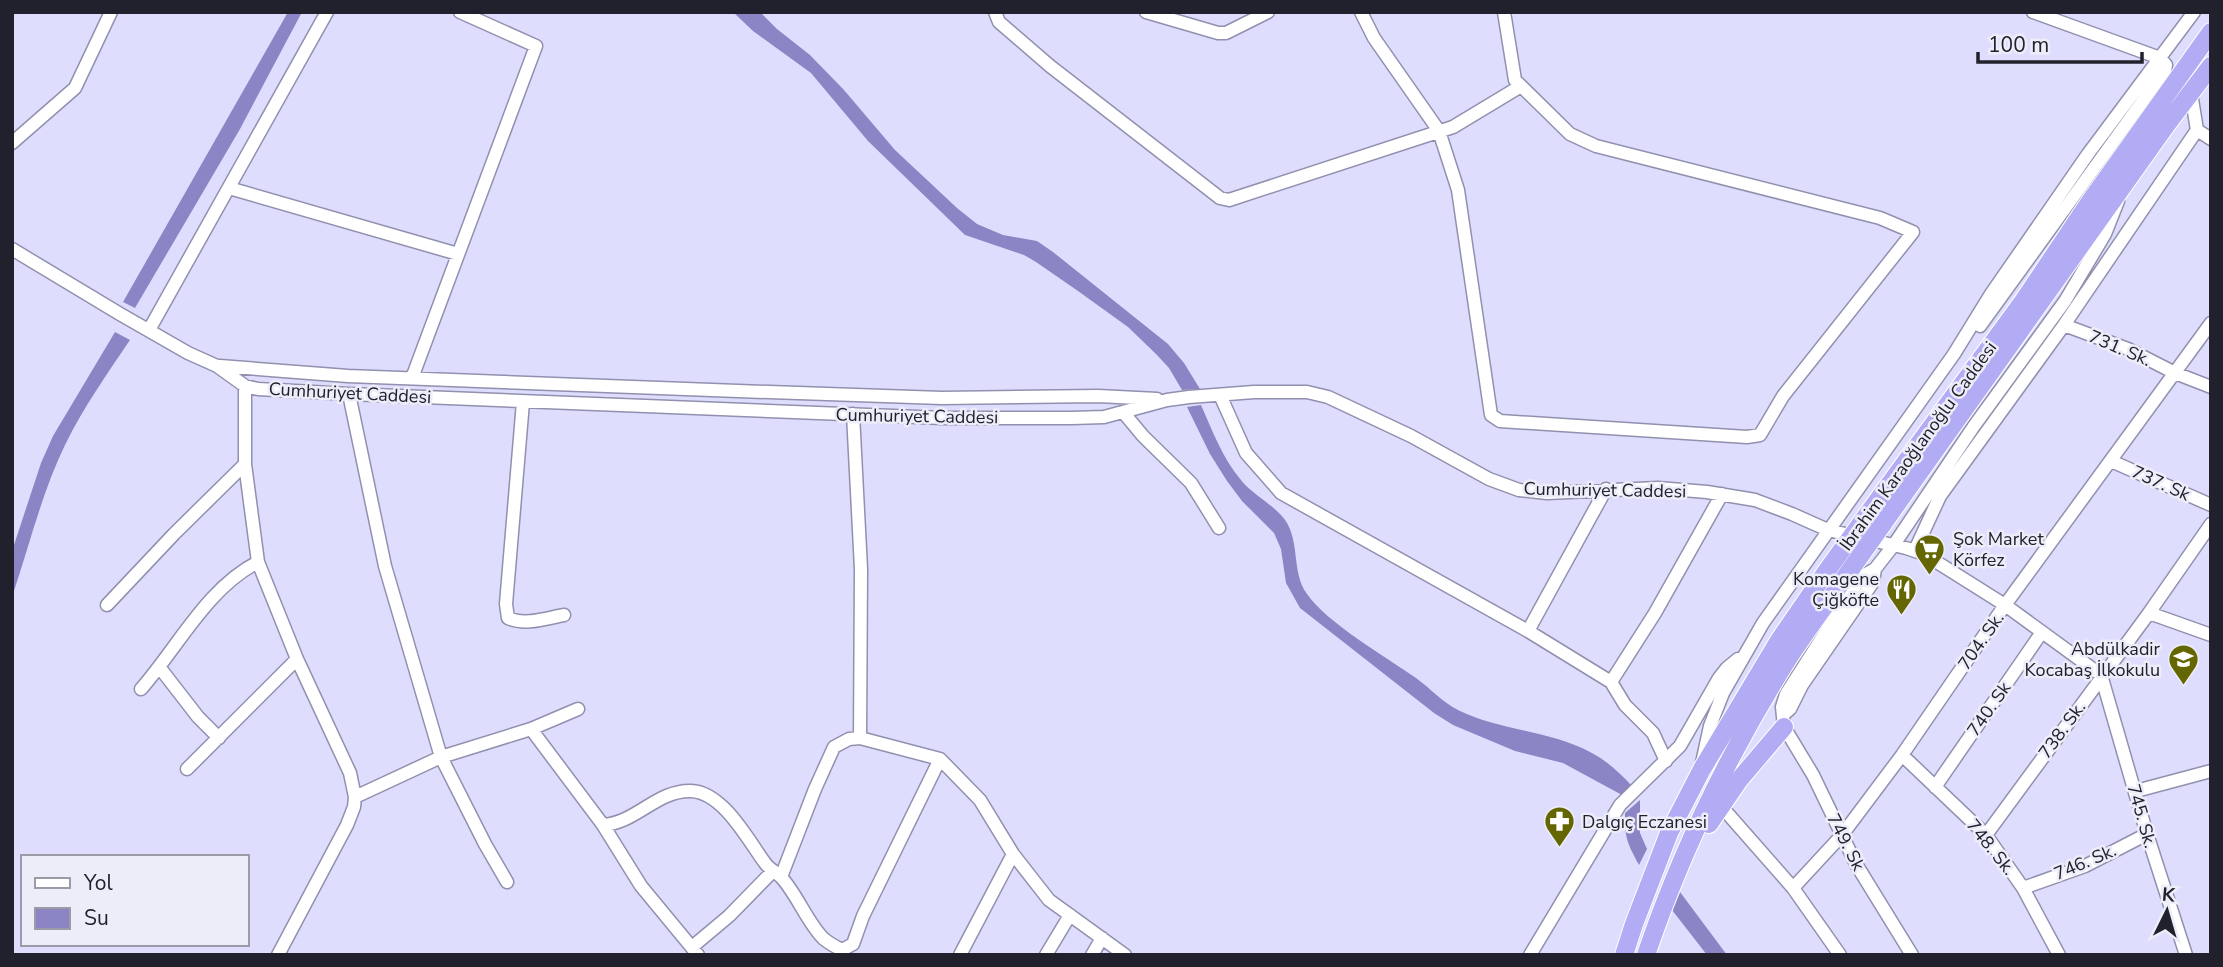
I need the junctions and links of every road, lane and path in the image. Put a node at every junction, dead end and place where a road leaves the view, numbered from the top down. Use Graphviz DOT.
graph roads {
  1 [pos="111,12"];
  2 [pos="327,12"];
  3 [pos="460,12"];
  4 [pos="995,12"];
  5 [pos="1146,12"];
  6 [pos="1268,12"];
  7 [pos="1361,12"];
  8 [pos="1504,12"];
  9 [pos="2033,12"];
  10 [pos="2194,12"];
  11 [pos="2211,32"];
  12 [pos="2160,58"];
  13 [pos="2211,66"];
  14 [pos="1521,86"];
  15 [pos="2191,93"];
  16 [pos="2197,130"];
  17 [pos="1439,131"];
  18 [pos="2211,139"];
  19 [pos="12,144"];
  20 [pos="2127,179"];
  21 [pos="229,188"];
  22 [pos="12,248"];
  23 [pos="458,254"];
  24 [pos="2211,323"];
  25 [pos="2064,325"];
  26 [pos="149,330"];
  27 [pos="217,366"];
  28 [pos="2175,373"];
  29 [pos="412,378"];
  30 [pos="245,386"];
  31 [pos="2211,387"];
  32 [pos="349,394"];
  33 [pos="1220,395"];
  34 [pos="1167,400"];
  35 [pos="523,401"];
  36 [pos="1124,412"];
  37 [pos="853,414"];
  38 [pos="2111,461"];
  39 [pos="245,464"];
  40 [pos="1606,489"];
  41 [pos="1722,494"];
  42 [pos="2211,505"];
  43 [pos="1874,520"];
  44 [pos="2211,524"];
  45 [pos="1219,528"];
  46 [pos="1828,530"];
  47 [pos="1893,546"];
  48 [pos="1915,550"];
  49 [pos="258,562"];
  50 [pos="107,605"];
  51 [pos="2006,605"];
  52 [pos="2149,612"];
  53 [pos="565,615"];
  54 [pos="1528,631"];
  55 [pos="2042,632"];
  56 [pos="2211,635"];
  57 [pos="1745,653"];
  58 [pos="297,659"];
  59 [pos="160,668"];
  60 [pos="2101,676"];
  61 [pos="1611,682"];
  62 [pos="141,689"];
  63 [pos="578,709"];
  64 [pos="1784,721"];
  65 [pos="531,729"];
  66 [pos="219,737"];
  67 [pos="860,738"];
  68 [pos="1902,755"];
  69 [pos="441,757"];
  70 [pos="940,759"];
  71 [pos="1666,761"];
  72 [pos="187,769"];
  73 [pos="1702,769"];
  74 [pos="2211,772"];
  75 [pos="1935,787"];
  76 [pos="2136,791"];
  77 [pos="355,797"];
  78 [pos="1721,806"];
  79 [pos="603,825"];
  80 [pos="2147,834"];
  81 [pos="1842,835"];
  82 [pos="1986,835"];
  83 [pos="1687,850"];
  84 [pos="1013,854"];
  85 [pos="777,874"];
  86 [pos="507,882"];
  87 [pos="1793,888"];
  88 [pos="2023,888"];
  89 [pos="1070,915"];
  90 [pos="1102,938"];
  91 [pos="695,951"];
  92 [pos="964,952"];
  93 [pos="278,955"];
  94 [pos="1046,955"];
  95 [pos="1092,955"];
  96 [pos="1125,955"];
  97 [pos="1530,955"];
  98 [pos="1624,955"];
  99 [pos="1646,955"];
  100 [pos="1840,955"];
  101 [pos="1912,955"];
  102 [pos="2059,955"];
  103 [pos="2186,955"];
  1 -- 19 [label="street"];
  2 -- 21 [label="street"];
  3 -- 23 [label="street"];
  4 -- 17 [label="street"];
  5 -- 6 [label="street"];
  7 -- 17 [label="street"];
  8 -- 14 [label="street"];
  9 -- 12 [label="street"];
  10 -- 12 [label="street"];
  11 -- 43 [label="highway, İbrahim Karaoğlanoğlu Caddesi"];
  12 -- 46 [label="street"];
  13 -- 15 [label="highway, İbrahim Karaoğlanoğlu Caddesi"];
  14 -- 17 [label="street"];
  14 -- 17 [label="street"];
  15 -- 16 [label="street"];
  15 -- 20 [label="highway, İbrahim Karaoğlanoğlu Caddesi"];
  16 -- 18 [label="street"];
  16 -- 25 [label="street"];
  20 -- 43 [label="highway, İbrahim Karaoğlanoğlu Caddesi"];
  20 -- 47 [label="street"];
  21 -- 23 [label="street"];
  21 -- 26 [label="street"];
  22 -- 26 [label="street, Cumhuriyet Caddesi"];
  23 -- 29 [label="street"];
  24 -- 28 [label="street, 704. Sk."];
  25 -- 28 [label="street, 731. Sk."];
  25 -- 48 [label="street"];
  26 -- 27 [label="street, Cumhuriyet Caddesi"];
  27 -- 29 [label="street"];
  27 -- 30 [label="street, Cumhuriyet Caddesi"];
  28 -- 31 [label="street, 731. Sk."];
  28 -- 38 [label="street, 704. Sk."];
  29 -- 34 [label="street"];
  30 -- 32 [label="street, Cumhuriyet Caddesi"];
  30 -- 39 [label="street"];
  32 -- 35 [label="street, Cumhuriyet Caddesi"];
  32 -- 69 [label="street"];
  33 -- 34 [label="street, Cumhuriyet Caddesi"];
  33 -- 40 [label="street, Cumhuriyet Caddesi"];
  33 -- 54 [label="street"];
  34 -- 36 [label="street, Cumhuriyet Caddesi"];
  35 -- 37 [label="street, Cumhuriyet Caddesi"];
  35 -- 53 [label="street"];
  36 -- 37 [label="street, Cumhuriyet Caddesi"];
  36 -- 45 [label="street"];
  37 -- 67 [label="street"];
  38 -- 42 [label="street, 737. Sk"];
  38 -- 51 [label="street, 704. Sk."];
  39 -- 49 [label="street"];
  39 -- 50 [label="street"];
  40 -- 41 [label="street, Cumhuriyet Caddesi"];
  40 -- 54 [label="street"];
  41 -- 46 [label="street, Cumhuriyet Caddesi"];
  41 -- 61 [label="street"];
  43 -- 73 [label="highway, İbrahim Karaoğlanoğlu Caddesi, bridge"];
  43 -- 83 [label="highway, İbrahim Karaoğlanoğlu Caddesi, bridge"];
  44 -- 52 [label="street, 738. Sk."];
  46 -- 47 [label="street, Cumhuriyet Caddesi"];
  46 -- 57 [label="street"];
  47 -- 48 [label="street, Cumhuriyet Caddesi"];
  47 -- 64 [label="street"];
  48 -- 51 [label="street"];
  49 -- 58 [label="street"];
  49 -- 59 [label="street"];
  51 -- 55 [label="street"];
  51 -- 68 [label="street, 704. Sk."];
  52 -- 56 [label="street"];
  52 -- 60 [label="street, 738. Sk."];
  54 -- 61 [label="street"];
  55 -- 60 [label="street"];
  55 -- 75 [label="street, 740. Sk"];
  57 -- 71 [label="street"];
  57 -- 73 [label="street"];
  58 -- 66 [label="street"];
  58 -- 77 [label="street"];
  59 -- 62 [label="street"];
  59 -- 66 [label="street"];
  60 -- 76 [label="street, 745. Sk."];
  60 -- 82 [label="street, 738. Sk."];
  61 -- 71 [label="street"];
  63 -- 65 [label="street"];
  64 -- 78 [label="highway"];
  64 -- 81 [label="street, 749. Sk"];
  65 -- 69 [label="street"];
  65 -- 79 [label="street"];
  66 -- 72 [label="street"];
  67 -- 70 [label="street"];
  67 -- 85 [label="street"];
  68 -- 75 [label="street, 748. Sk."];
  68 -- 81 [label="street, 704. Sk."];
  69 -- 77 [label="street"];
  69 -- 86 [label="street"];
  70 -- 84 [label="street"];
  70 -- 85 [label="street"];
  71 -- 97 [label="street"];
  73 -- 98 [label="highway, İbrahim Karaoğlanoğlu Caddesi"];
  74 -- 76 [label="street"];
  75 -- 82 [label="street, 748. Sk."];
  76 -- 80 [label="street, 745. Sk."];
  77 -- 93 [label="street"];
  78 -- 83 [label="highway"];
  78 -- 87 [label="street"];
  79 -- 85 [label="street"];
  79 -- 91 [label="street"];
  80 -- 88 [label="street, 746. Sk."];
  80 -- 103 [label="street, 745. Sk."];
  81 -- 87 [label="street, 704. Sk."];
  81 -- 101 [label="street, 749. Sk"];
  82 -- 88 [label="street, 748. Sk."];
  83 -- 99 [label="highway, İbrahim Karaoğlanoğlu Caddesi"];
  84 -- 89 [label="street"];
  84 -- 92 [label="street"];
  85 -- 91 [label="street"];
  87 -- 100 [label="street"];
  88 -- 102 [label="street, 748. Sk."];
  89 -- 90 [label="street"];
  89 -- 94 [label="street"];
  90 -- 95 [label="street"];
  90 -- 96 [label="street"];
}
